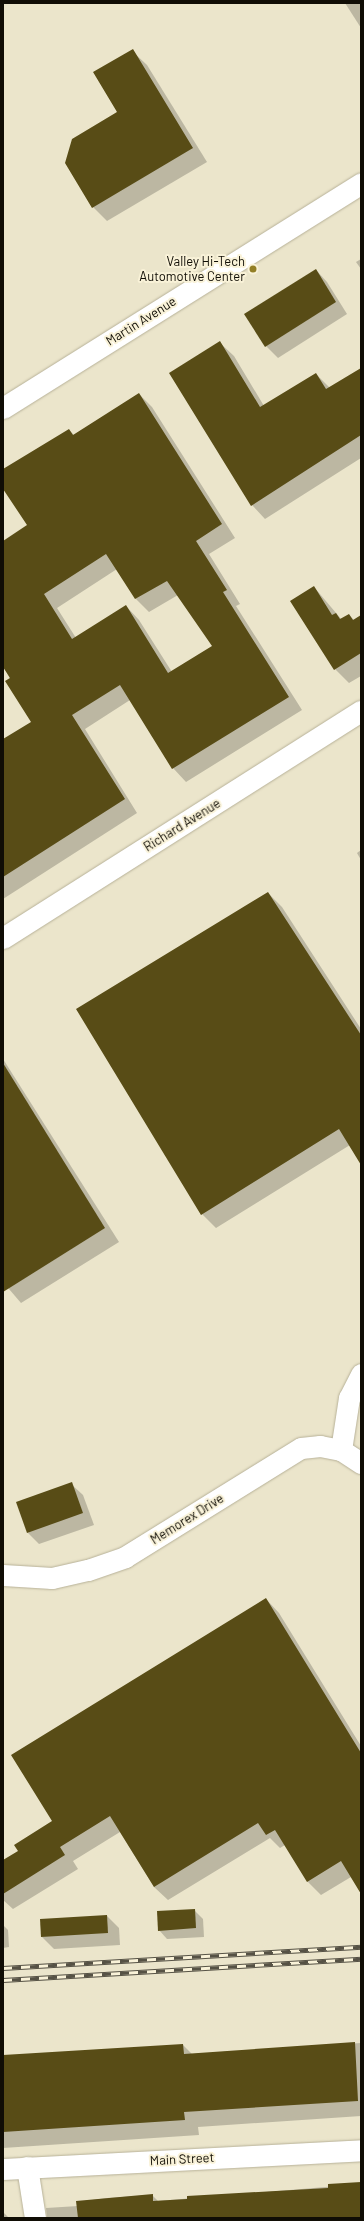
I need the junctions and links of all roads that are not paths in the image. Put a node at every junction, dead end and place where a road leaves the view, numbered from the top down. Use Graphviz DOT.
graph roads {
  1 [pos="361,183"];
  2 [pos="3,408"];
  3 [pos="361,712"];
  4 [pos="3,938"];
  5 [pos="361,1374"];
  6 [pos="341,1450"];
  7 [pos="361,1463"];
  8 [pos="3,1575"];
  9 [pos="361,2150"];
  10 [pos="27,2167"];
  11 [pos="3,2168"];
  12 [pos="35,2218"];
  1 -- 2 [label="street, Martin Avenue"];
  3 -- 4 [label="street, Richard Avenue"];
  5 -- 6 [label="street"];
  6 -- 7 [label="street, Memorex Drive"];
  6 -- 8 [label="street, Memorex Drive"];
  9 -- 10 [label="street, Main Street"];
  10 -- 11 [label="street, Main Street"];
  10 -- 12 [label="street"];
}
